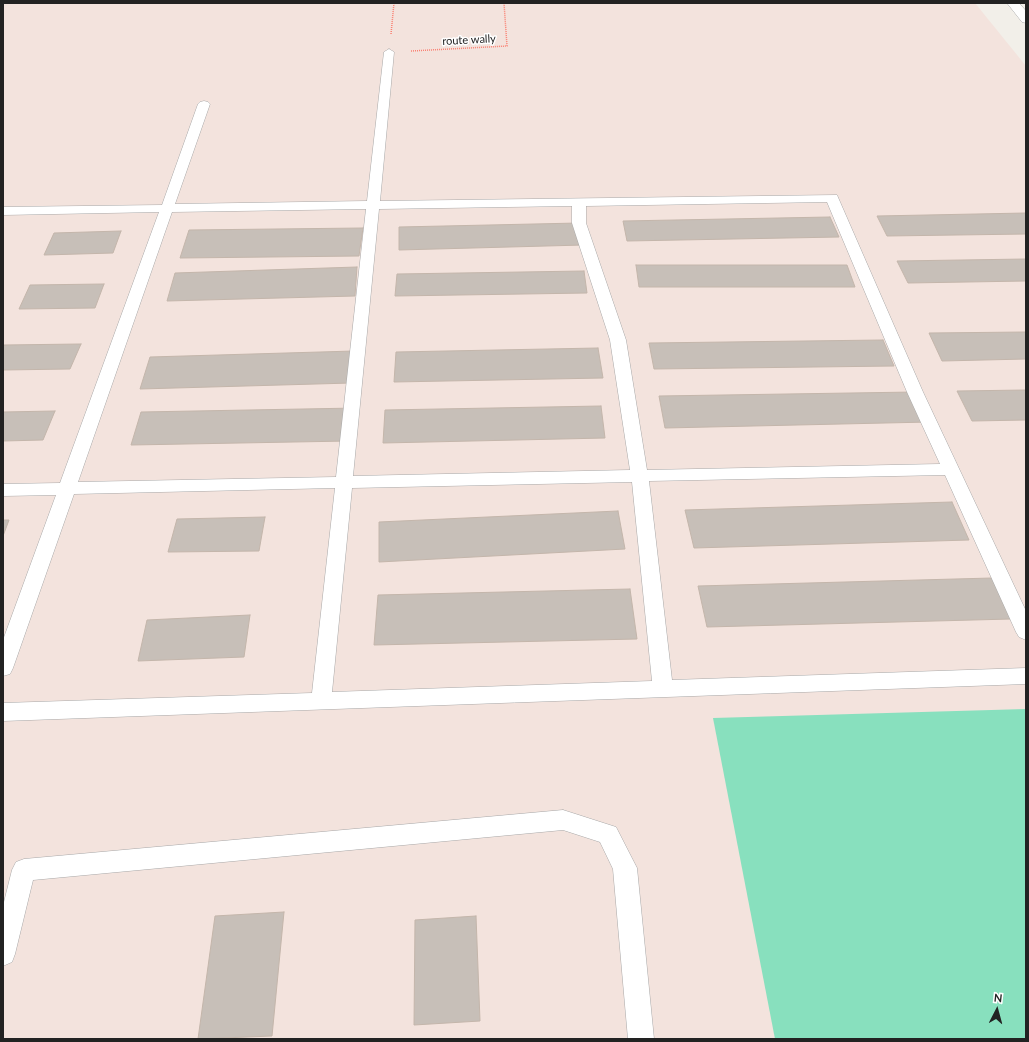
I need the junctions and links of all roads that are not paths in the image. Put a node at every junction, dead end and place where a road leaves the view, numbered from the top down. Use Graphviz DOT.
graph roads {
  1 [pos="1013,3"];
  2 [pos="1026,19"];
  3 [pos="389,52"];
  4 [pos="204,104"];
  5 [pos="579,202"];
  6 [pos="373,205"];
  7 [pos="167,209"];
  8 [pos="3,212"];
  9 [pos="950,469"];
  10 [pos="640,477"];
  11 [pos="344,483"];
  12 [pos="67,489"];
  13 [pos="3,490"];
  14 [pos="1026,632"];
  15 [pos="3,668"];
  16 [pos="1026,676"];
  17 [pos="663,689"];
  18 [pos="321,701"];
  19 [pos="3,712"];
  20 [pos="3,954"];
  21 [pos="641,1039"];
  1 -- 2 [label="street"];
  3 -- 6 [label="lane"];
  4 -- 7 [label="lane"];
  5 -- 6 [label="lane"];
  5 -- 9 [label="lane"];
  5 -- 10 [label="lane"];
  6 -- 7 [label="lane"];
  6 -- 11 [label="lane"];
  7 -- 8 [label="lane"];
  7 -- 12 [label="lane"];
  9 -- 10 [label="lane"];
  9 -- 14 [label="lane"];
  10 -- 11 [label="lane"];
  10 -- 17 [label="lane"];
  11 -- 12 [label="lane"];
  11 -- 18 [label="lane"];
  12 -- 13 [label="lane"];
  12 -- 15 [label="lane"];
  16 -- 17 [label="lane"];
  17 -- 18 [label="lane"];
  18 -- 19 [label="lane"];
  20 -- 21 [label="lane"];
}
